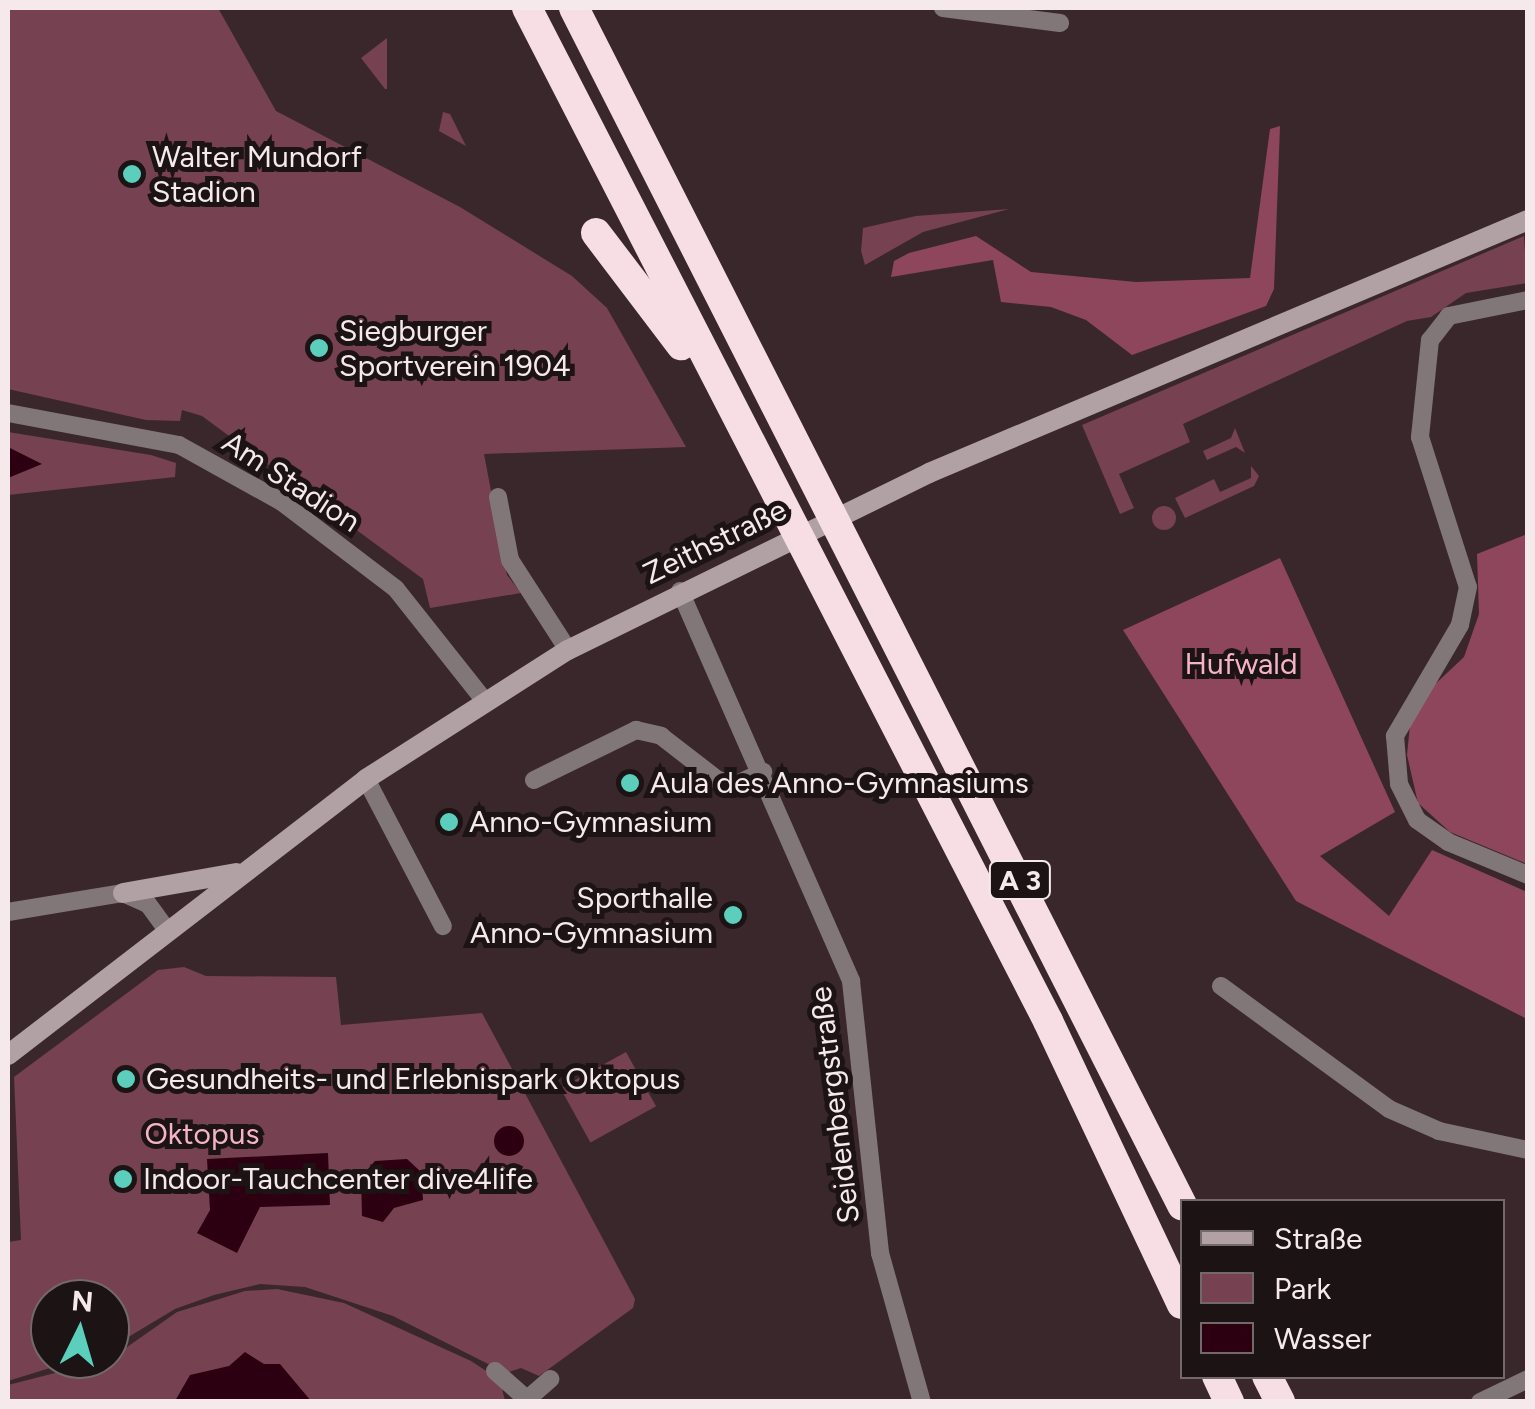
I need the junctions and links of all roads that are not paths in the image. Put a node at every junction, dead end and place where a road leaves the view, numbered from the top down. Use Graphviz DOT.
graph roads {
  1 [pos="527,8"];
  2 [pos="574,8"];
  3 [pos="942,8"];
  4 [pos="1060,23"];
  5 [pos="1528,220"];
  6 [pos="596,234"];
  7 [pos="1528,300"];
  8 [pos="8,413"];
  9 [pos="756,454"];
  10 [pos="498,497"];
  11 [pos="680,591"];
  12 [pos="568,650"];
  13 [pos="484,700"];
  14 [pos="763,772"];
  15 [pos="366,780"];
  16 [pos="534,780"];
  17 [pos="243,871"];
  18 [pos="1528,875"];
  19 [pos="123,893"];
  20 [pos="8,912"];
  21 [pos="443,926"];
  22 [pos="168,932"];
  23 [pos="1221,986"];
  24 [pos="8,1055"];
  25 [pos="1528,1150"];
  26 [pos="1180,1201"];
  27 [pos="1180,1300"];
  28 [pos="495,1371"];
  29 [pos="550,1379"];
  30 [pos="1218,1379"];
  31 [pos="1268,1379"];
  32 [pos="1528,1379"];
  33 [pos="527,1400"];
  34 [pos="922,1402"];
  35 [pos="1229,1402"];
  36 [pos="1280,1402"];
  37 [pos="1480,1402"];
  1 -- 9 [label="highway, A 3"];
  2 -- 26 [label="highway, A 3"];
  3 -- 4 [label="street"];
  5 -- 11 [label="street, Zeithstraße"];
  6 -- 9 [label="highway"];
  7 -- 18 [label="street"];
  8 -- 13 [label="street, Am Stadion"];
  9 -- 27 [label="highway, A 3"];
  10 -- 12 [label="street"];
  11 -- 12 [label="street, Zeithstraße"];
  11 -- 14 [label="street, Seidenbergstraße"];
  12 -- 13 [label="street, Zeithstraße"];
  13 -- 15 [label="street, Zeithstraße"];
  14 -- 16 [label="street"];
  14 -- 34 [label="street, Seidenbergstraße"];
  15 -- 17 [label="street, Zeithstraße"];
  15 -- 21 [label="street"];
  17 -- 19 [label="street"];
  17 -- 22 [label="street, Zeithstraße"];
  19 -- 20 [label="street"];
  19 -- 22 [label="street"];
  22 -- 24 [label="street, Zeithstraße"];
  23 -- 25 [label="street"];
  28 -- 33 [label="street"];
  29 -- 33 [label="street"];
  30 -- 35 [label="highway"];
  31 -- 36 [label="highway"];
  32 -- 37 [label="street"];
}
